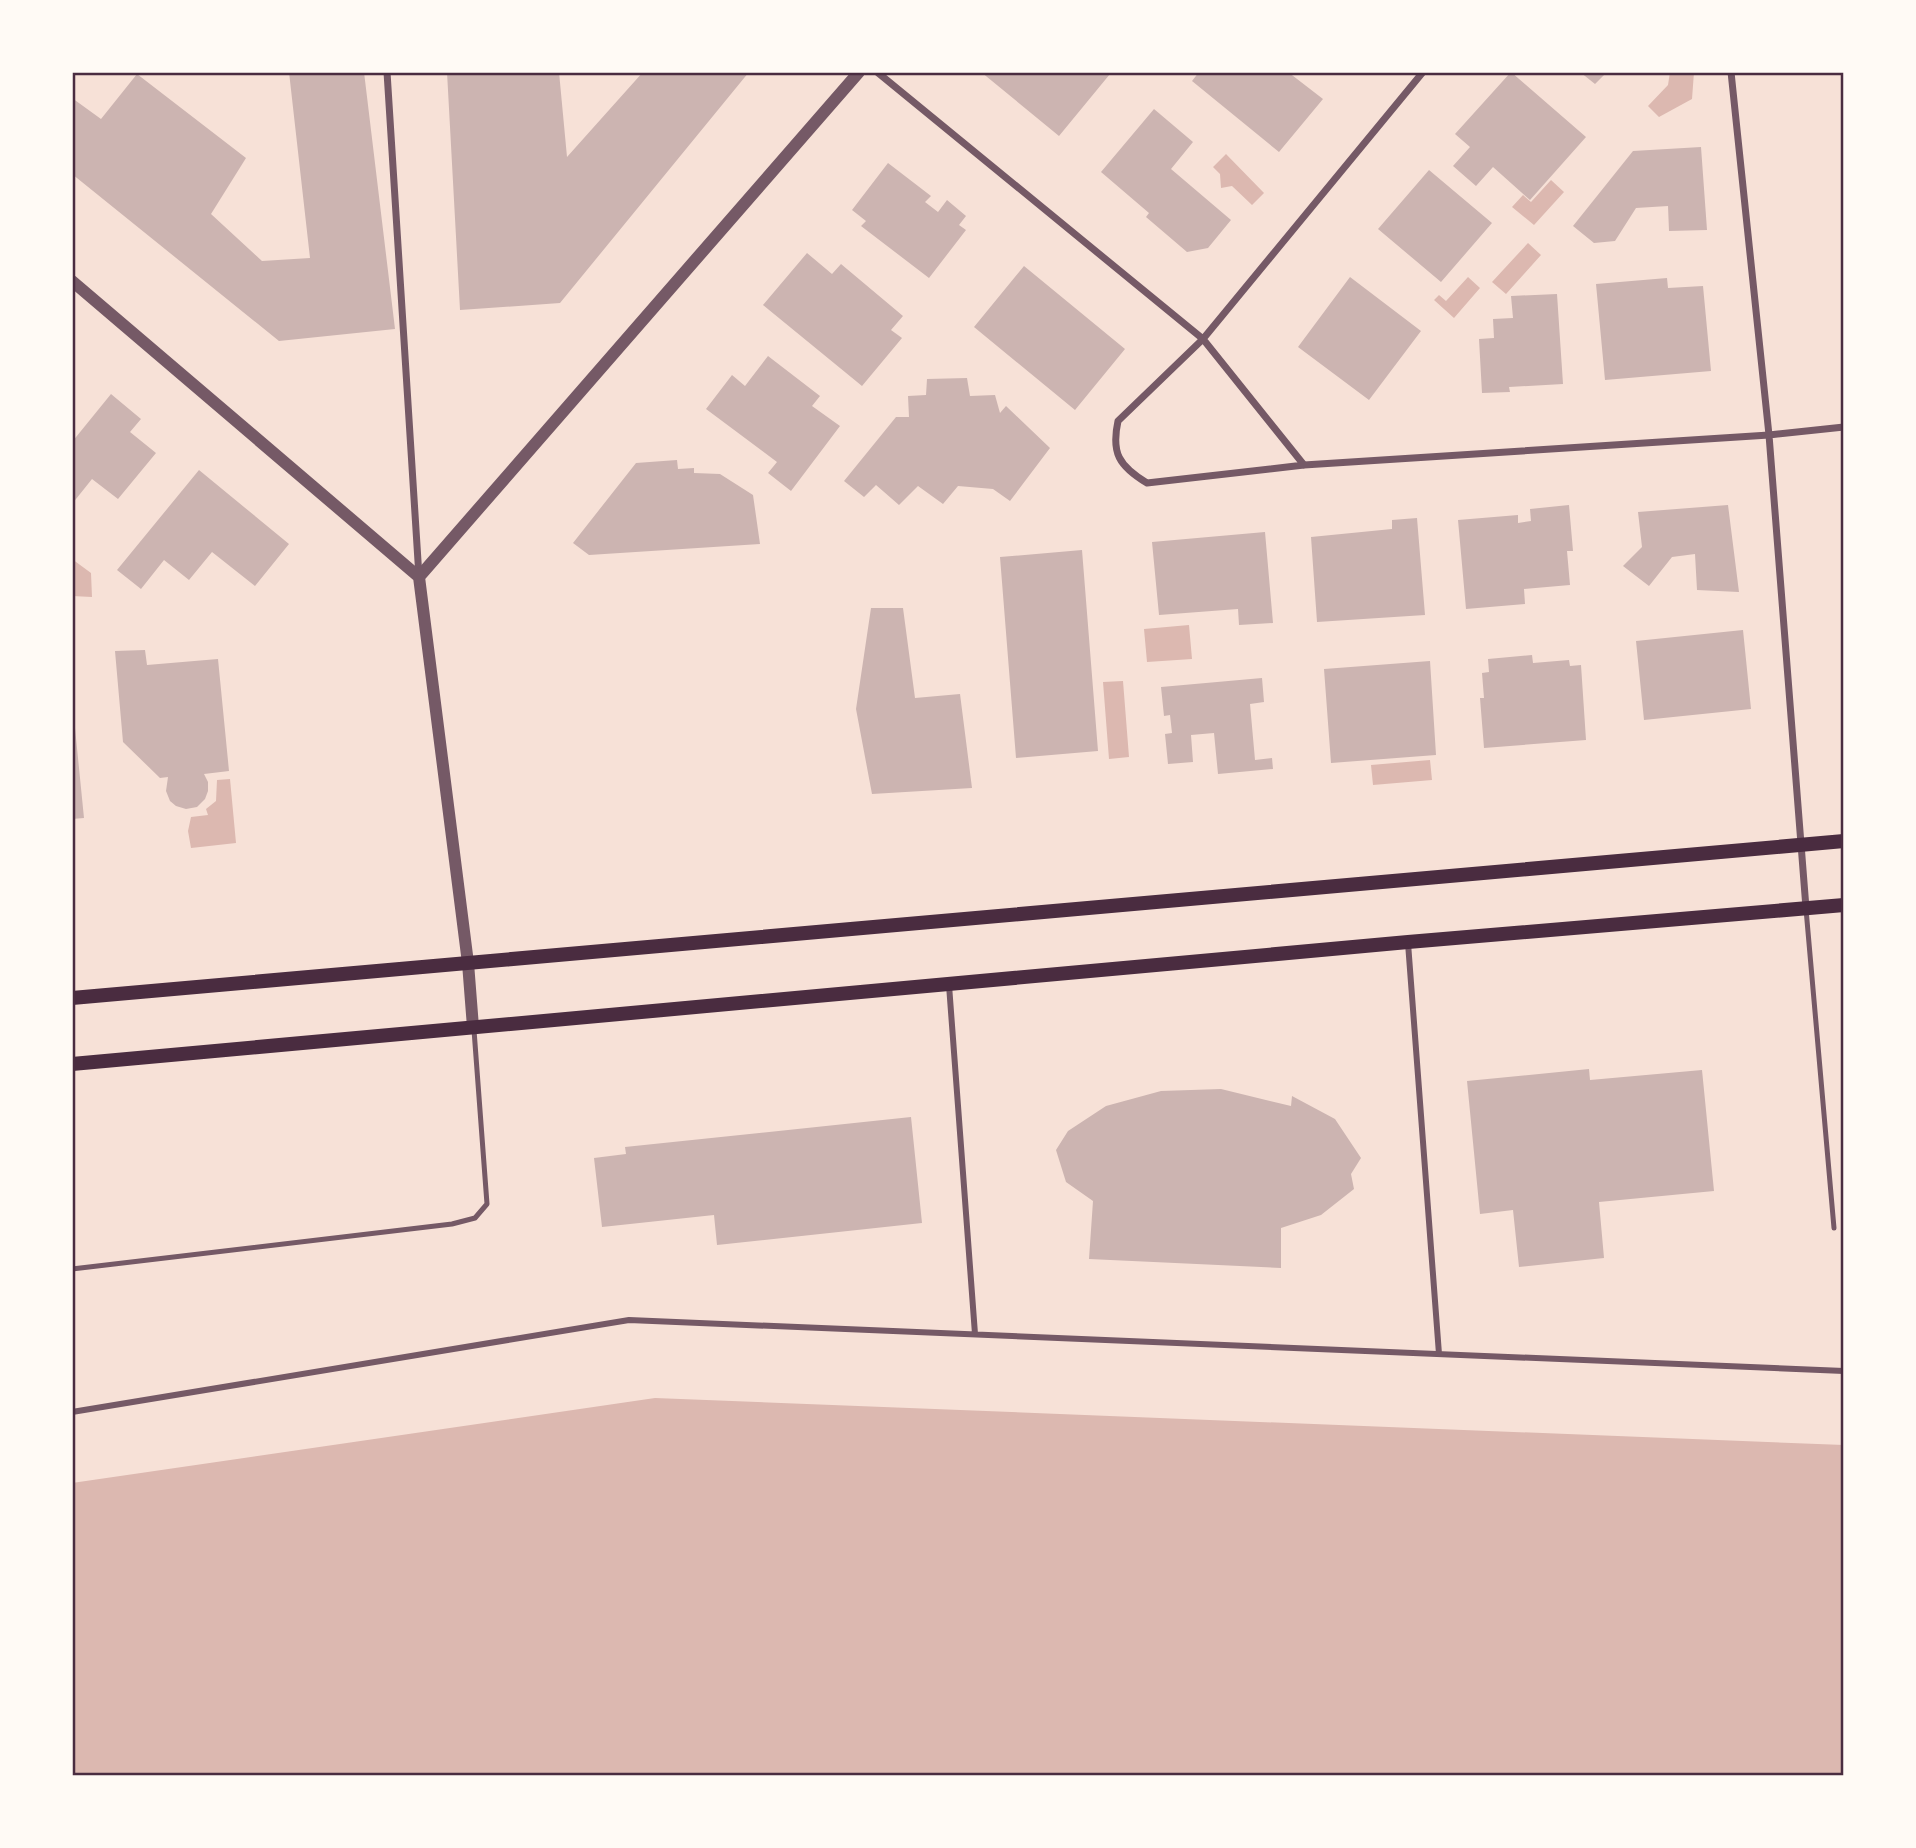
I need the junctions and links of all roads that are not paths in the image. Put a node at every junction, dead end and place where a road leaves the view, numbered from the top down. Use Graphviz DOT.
graph roads {
  1 [pos="387,72"];
  2 [pos="859,72"];
  3 [pos="877,72"];
  4 [pos="1423,72"];
  5 [pos="1731,72"];
  6 [pos="72,281"];
  7 [pos="1203,339"];
  8 [pos="1844,427"];
  9 [pos="1769,435"];
  10 [pos="1304,465"];
  11 [pos="419,577"];
  12 [pos="1844,841"];
  13 [pos="1802,845"];
  14 [pos="1844,905"];
  15 [pos="1806,909"];
  16 [pos="1408,942"];
  17 [pos="468,963"];
  18 [pos="948,984"];
  19 [pos="72,998"];
  20 [pos="473,1027"];
  21 [pos="72,1064"];
  22 [pos="1834,1228"];
  23 [pos="72,1269"];
  24 [pos="975,1334"];
  25 [pos="1439,1354"];
  26 [pos="1844,1371"];
  27 [pos="72,1412"];
  1 -- 11 [label="street"];
  2 -- 11 [label="street"];
  3 -- 7 [label="street"];
  4 -- 7 [label="street"];
  5 -- 9 [label="street"];
  6 -- 11 [label="street"];
  7 -- 10 [label="street"];
  7 -- 10 [label="street"];
  8 -- 9 [label="street"];
  9 -- 10 [label="street"];
  9 -- 13 [label="street"];
  11 -- 17 [label="street"];
  12 -- 13 [label="main road"];
  13 -- 15 [label="street"];
  13 -- 17 [label="main road"];
  14 -- 15 [label="main road"];
  15 -- 16 [label="main road"];
  15 -- 22 [label="lane"];
  16 -- 18 [label="main road"];
  16 -- 25 [label="street"];
  17 -- 19 [label="main road"];
  17 -- 20 [label="street"];
  18 -- 20 [label="main road"];
  18 -- 24 [label="street"];
  20 -- 21 [label="main road"];
  20 -- 23 [label="lane"];
  24 -- 25 [label="street"];
  24 -- 27 [label="street"];
  25 -- 26 [label="street"];
}
